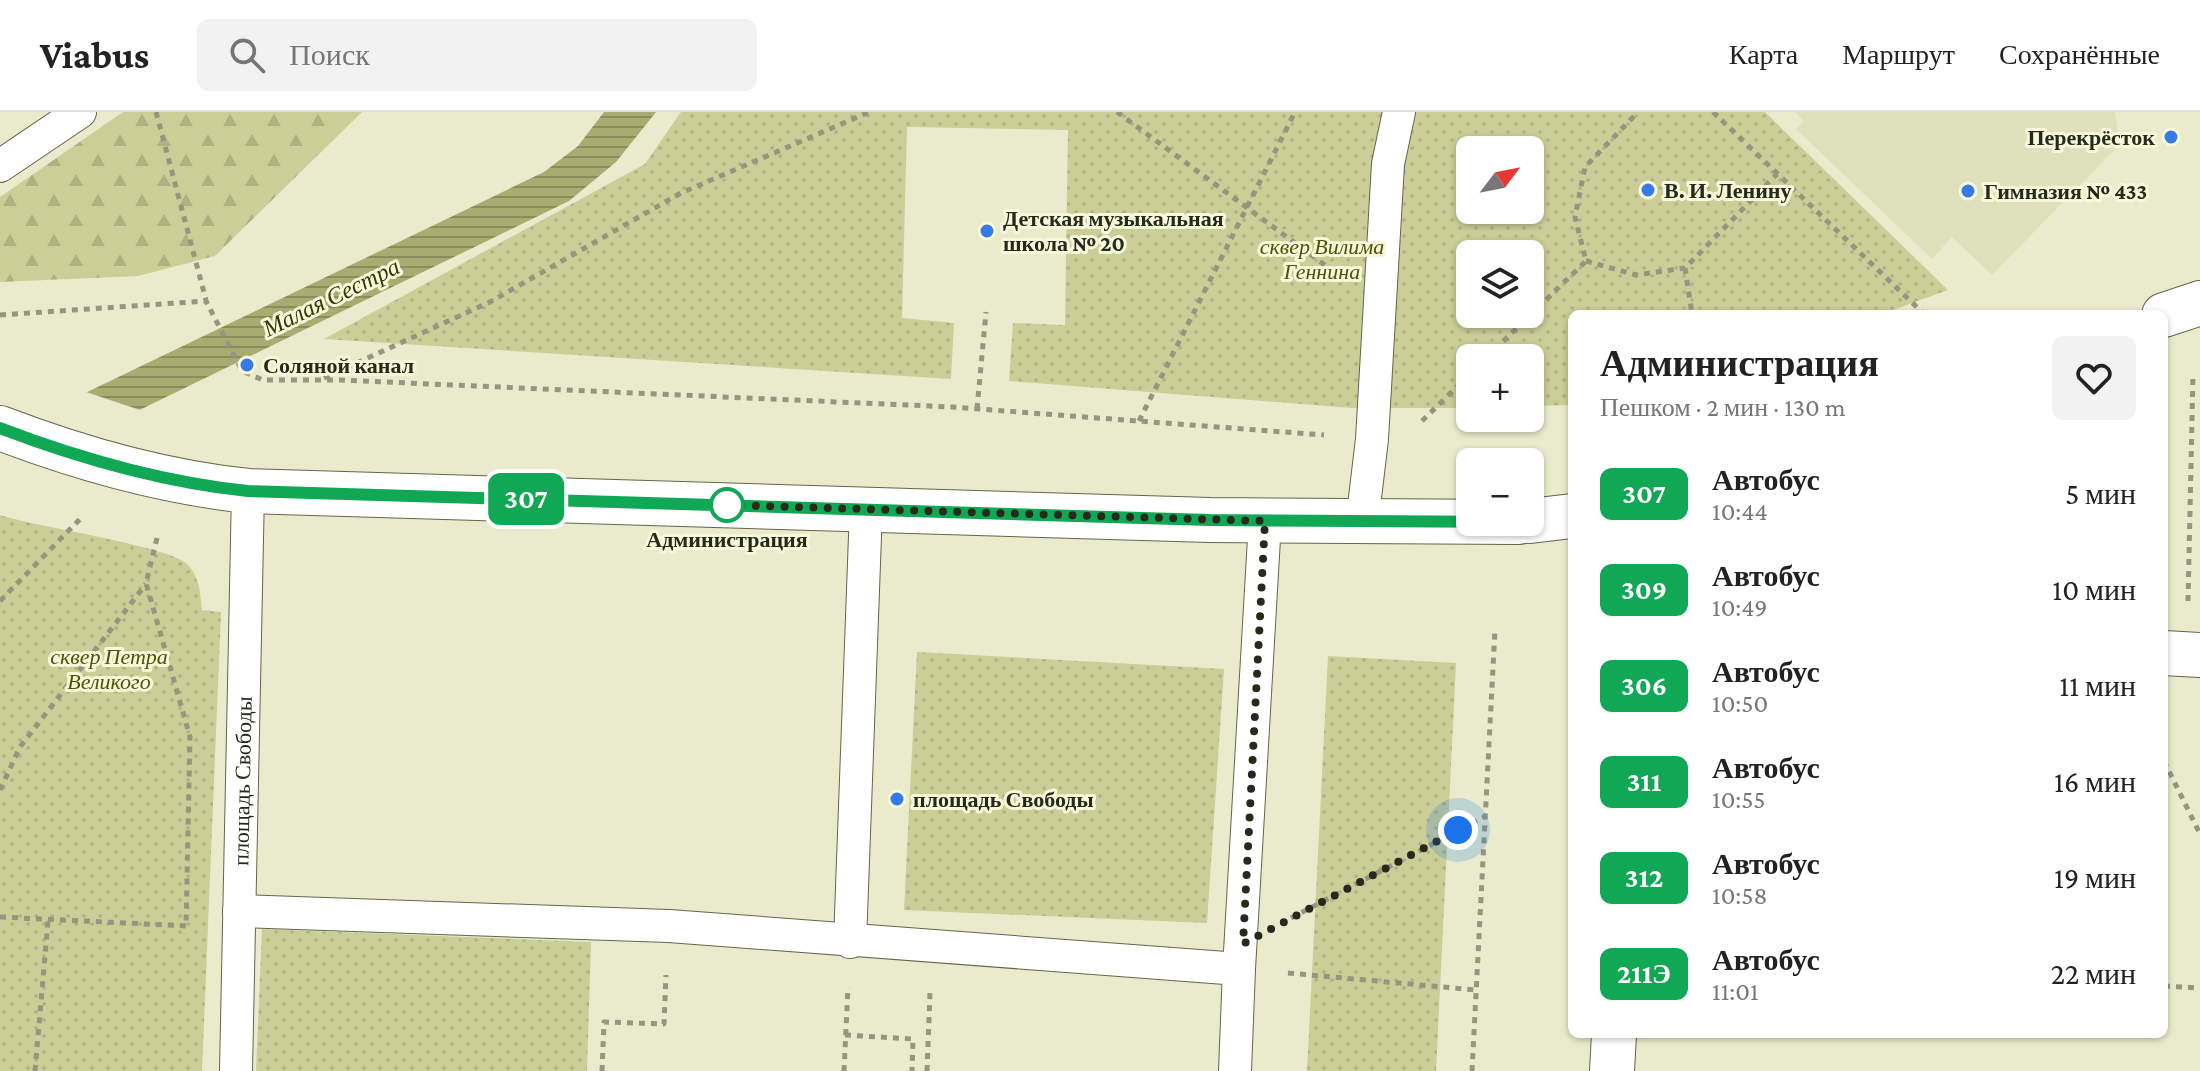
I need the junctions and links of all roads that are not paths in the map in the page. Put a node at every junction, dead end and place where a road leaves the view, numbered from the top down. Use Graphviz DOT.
graph roads {
  1 [pos="80,112"];
  2 [pos="1399,112"];
  3 [pos="0,166"];
  4 [pos="2200,303"];
  5 [pos="2168,314"];
  6 [pos="0,428"];
  7 [pos="248,491"];
  8 [pos="866,509"];
  9 [pos="1568,516"];
  10 [pos="1544,519"];
  11 [pos="1265,521"];
  12 [pos="1456,522"];
  13 [pos="1362,523"];
  14 [pos="2168,653"];
  15 [pos="2200,655"];
  16 [pos="239,911"];
  17 [pos="850,942"];
  18 [pos="1241,956"];
  19 [pos="1614,1038"];
  20 [pos="236,1071"];
  21 [pos="1235,1071"];
  22 [pos="1612,1071"];
  1 -- 3 [label="lane"];
  2 -- 13 [label="lane"];
  4 -- 5 [label="main road"];
  6 -- 7 [label="main road"];
  7 -- 8 [label="main road"];
  7 -- 16 [label="lane, площадь Свободы"];
  8 -- 11 [label="main road"];
  8 -- 17 [label="lane"];
  9 -- 10 [label="main road"];
  11 -- 13 [label="main road"];
  11 -- 18 [label="lane"];
  12 -- 13 [label="main road"];
  14 -- 15 [label="main road"];
  16 -- 17 [label="lane"];
  16 -- 20 [label="lane, площадь Свободы"];
  17 -- 18 [label="lane"];
  18 -- 21 [label="lane"];
  19 -- 22 [label="main road"];
}
